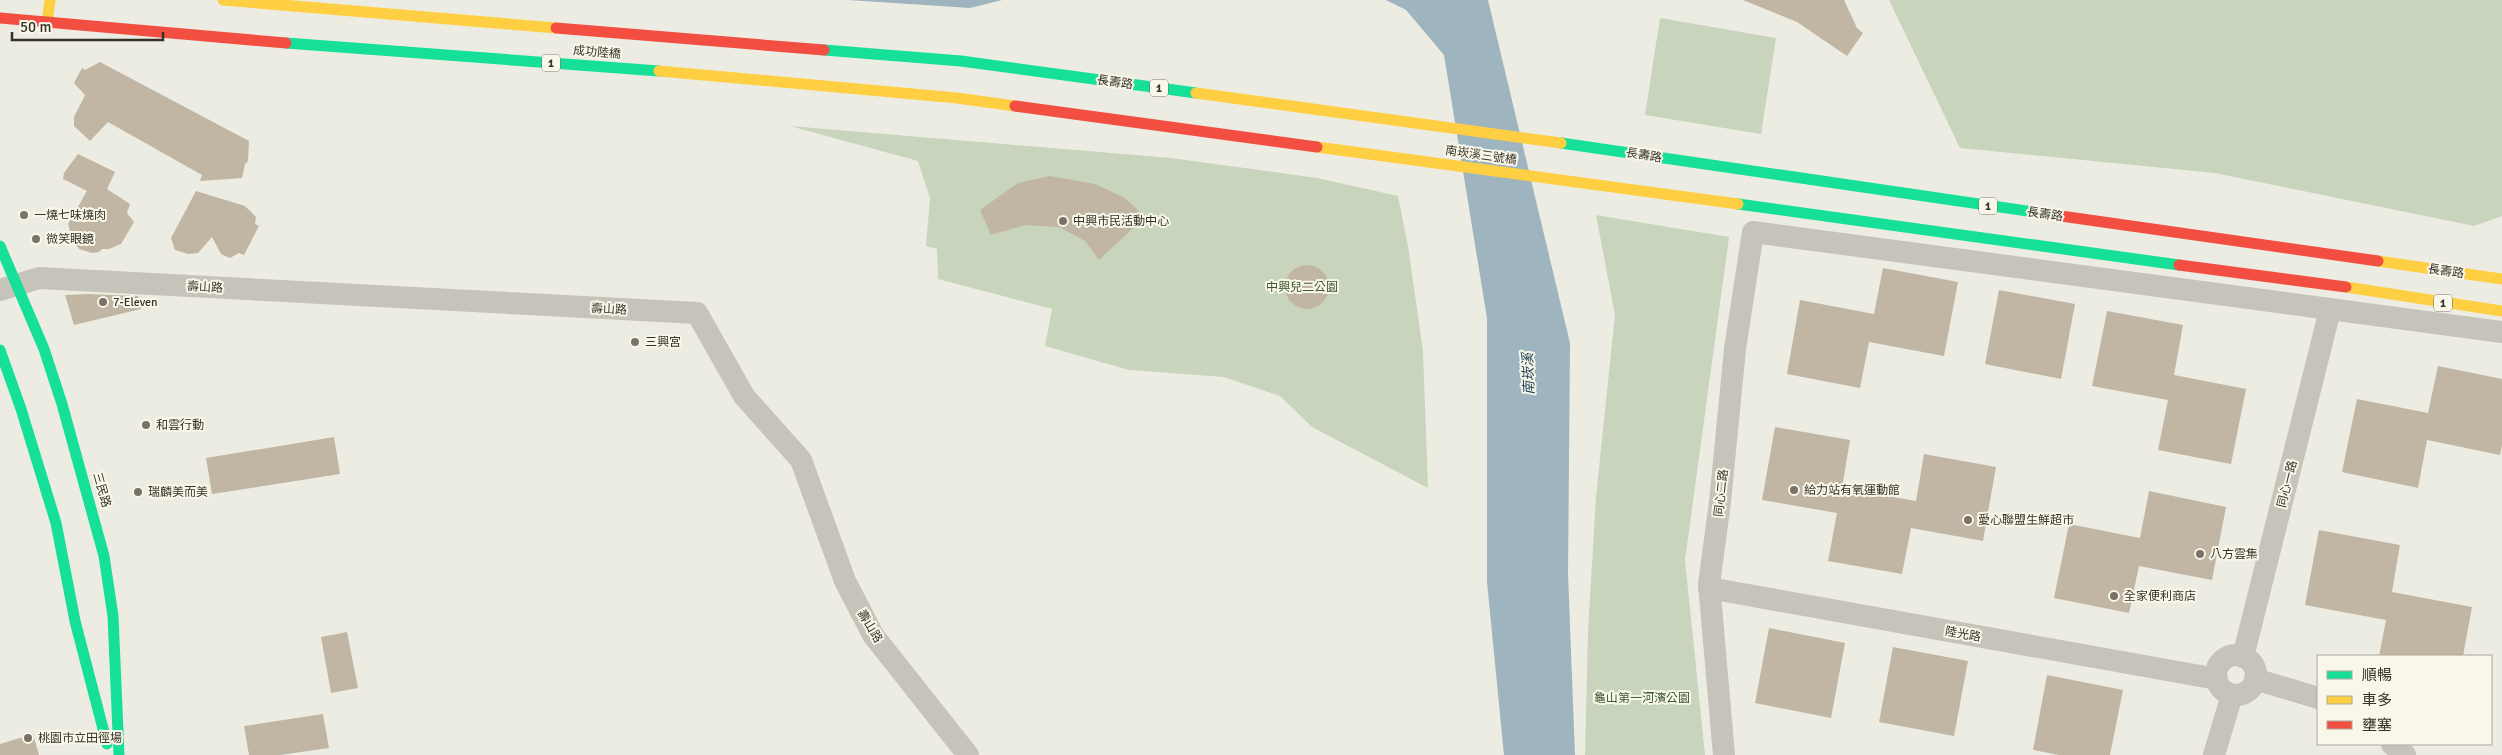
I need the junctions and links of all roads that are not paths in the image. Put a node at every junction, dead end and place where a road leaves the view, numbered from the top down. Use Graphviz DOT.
graph roads {
  1 [pos="50,0"];
  2 [pos="224,0"];
  3 [pos="0,18"];
  4 [pos="47,23"];
  5 [pos="960,61"];
  6 [pos="1358,115"];
  7 [pos="1588,147"];
  8 [pos="1352,152"];
  9 [pos="0,246"];
  10 [pos="2502,279"];
  11 [pos="9,287"];
  12 [pos="2330,310"];
  13 [pos="2502,311"];
  14 [pos="2502,332"];
  15 [pos="0,350"];
  16 [pos="1709,586"];
  17 [pos="2243,657"];
  18 [pos="2256,680"];
  19 [pos="2222,682"];
  20 [pos="2317,698"];
  21 [pos="2393,745"];
  22 [pos="110,755"];
  23 [pos="119,755"];
  24 [pos="968,755"];
  25 [pos="1724,755"];
  26 [pos="2214,755"];
  27 [pos="2405,755"];
  1 -- 4 [label="main road"];
  2 -- 5 [label="main road, 成功陸橋 / 1"];
  3 -- 4 [label="main road, 1"];
  4 -- 8 [label="main road, 成功陸橋 / 1"];
  5 -- 6 [label="main road, 長壽路 / 1"];
  6 -- 7 [label="main road, 南崁溪三號橋 / 1"];
  7 -- 10 [label="main road, 長壽路 / 1"];
  8 -- 13 [label="main road, 南崁溪三號橋 / 1"];
  9 -- 11 [label="main road, 三民路"];
  11 -- 23 [label="main road, 三民路"];
  11 -- 24 [label="street, 壽山路"];
  12 -- 14 [label="street"];
  12 -- 16 [label="street, 同心二路"];
  12 -- 17 [label="street, 同心一路"];
  15 -- 22 [label="main road"];
  16 -- 19 [label="street, 陸光路"];
  16 -- 25 [label="street, 同心二路"];
  17 -- 18 [label="street"];
  17 -- 19 [label="street"];
  18 -- 19 [label="street"];
  18 -- 20 [label="street"];
  19 -- 26 [label="street"];
  21 -- 27 [label="street"];
}
